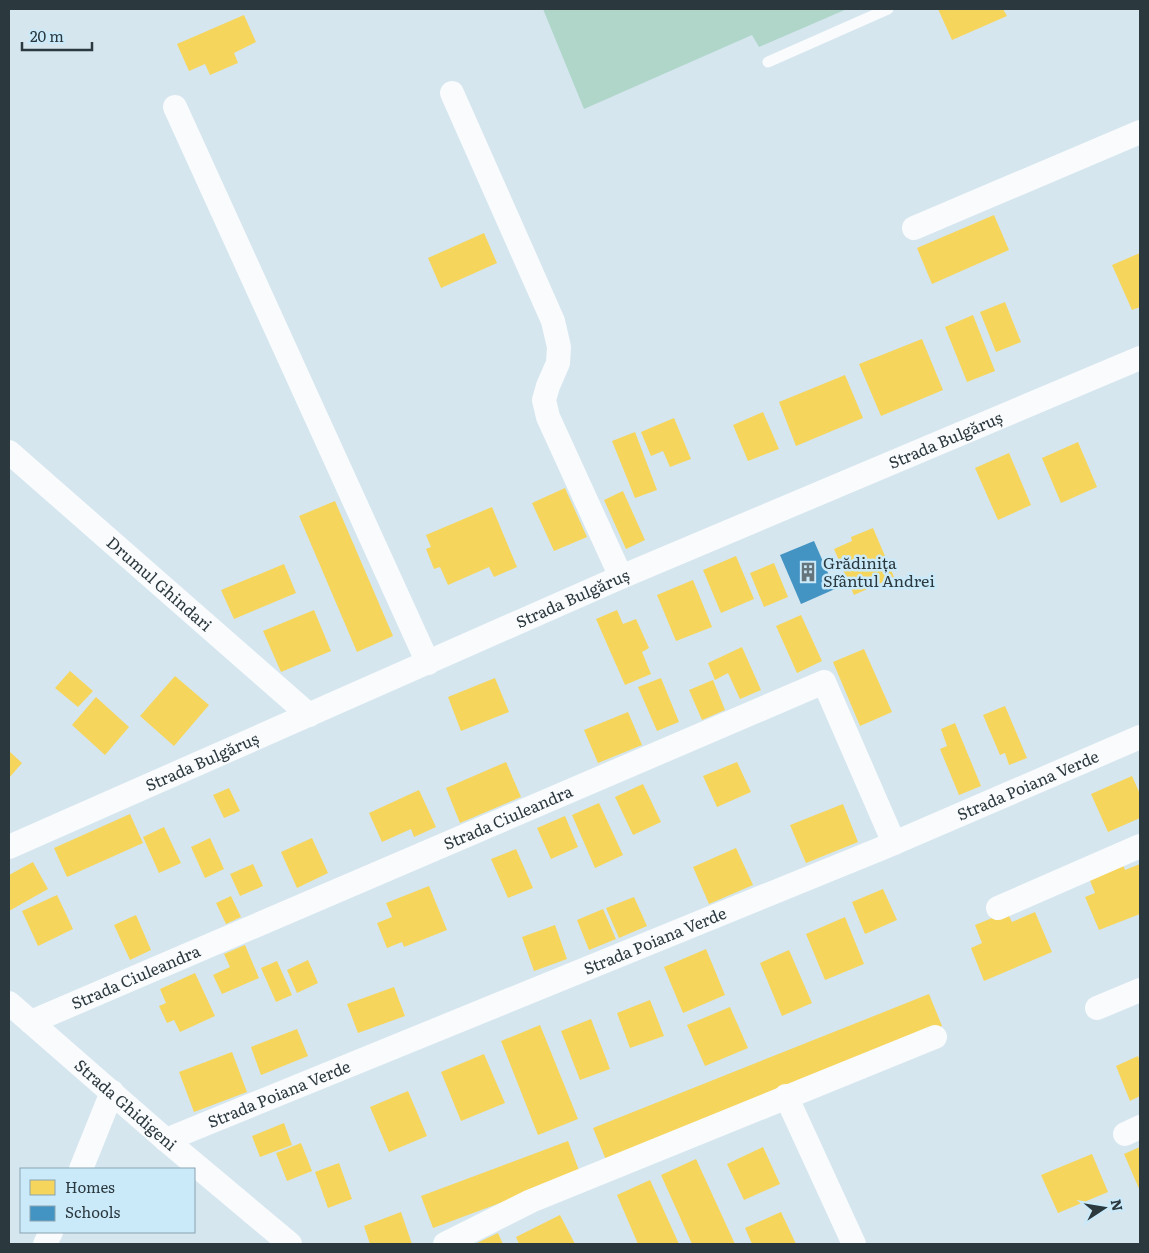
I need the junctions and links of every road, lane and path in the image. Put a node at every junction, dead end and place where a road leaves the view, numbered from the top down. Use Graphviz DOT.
graph roads {
  1 [pos="888,9"];
  2 [pos="768,62"];
  3 [pos="452,93"];
  4 [pos="175,106"];
  5 [pos="1140,132"];
  6 [pos="914,228"];
  7 [pos="1140,358"];
  8 [pos="9,452"];
  9 [pos="621,577"];
  10 [pos="428,663"];
  11 [pos="310,715"];
  12 [pos="1140,738"];
  13 [pos="889,845"];
  14 [pos="1140,846"];
  15 [pos="9,847"];
  16 [pos="998,908"];
  17 [pos="1140,990"];
  18 [pos="9,1003"];
  19 [pos="1097,1008"];
  20 [pos="31,1022"];
  21 [pos="934,1037"];
  22 [pos="112,1092"];
  23 [pos="786,1096"];
  24 [pos="166,1140"];
  25 [pos="81,1168"];
  26 [pos="290,1244"];
  27 [pos="445,1244"];
  28 [pos="854,1244"];
  1 -- 2 [label="lane"];
  3 -- 9 [label="street"];
  4 -- 10 [label="street"];
  5 -- 6 [label="street"];
  7 -- 9 [label="street, Strada Bulgăruș"];
  8 -- 11 [label="street, Drumul Ghindari"];
  9 -- 10 [label="street, Strada Bulgăruș"];
  10 -- 11 [label="street, Strada Bulgăruș"];
  11 -- 15 [label="street, Strada Bulgăruș"];
  12 -- 13 [label="street, Strada Poiana Verde"];
  13 -- 20 [label="street, Strada Ciuleandra"];
  13 -- 24 [label="street, Strada Poiana Verde"];
  14 -- 16 [label="street"];
  17 -- 19 [label="street"];
  18 -- 20 [label="street, Strada Ghidigeni"];
  20 -- 22 [label="street, Strada Ghidigeni"];
  21 -- 23 [label="street"];
  22 -- 24 [label="street, Strada Ghidigeni"];
  22 -- 25 [label="street"];
  23 -- 27 [label="street"];
  23 -- 28 [label="street"];
  24 -- 26 [label="street, Strada Ghidigeni"];
}
